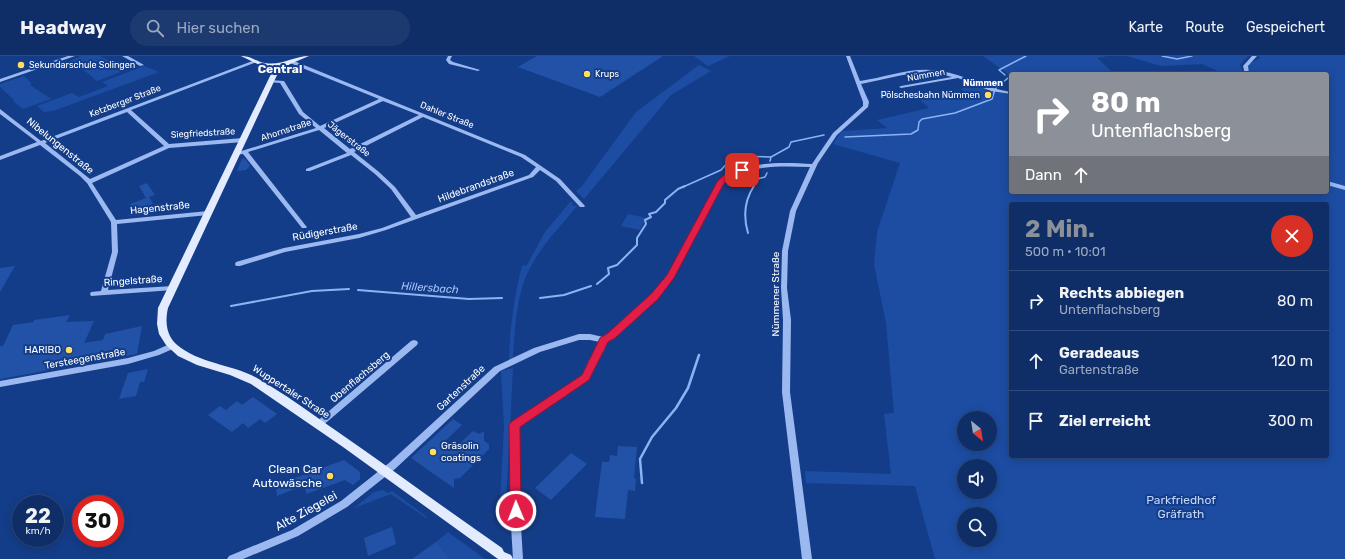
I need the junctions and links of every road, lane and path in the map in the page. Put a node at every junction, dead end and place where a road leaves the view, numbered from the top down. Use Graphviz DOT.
graph roads {
  1 [pos="73,56"];
  2 [pos="124,56"];
  3 [pos="244,56"];
  4 [pos="252,56"];
  5 [pos="306,56"];
  6 [pos="450,56"];
  7 [pos="848,56"];
  8 [pos="1255,56"];
  9 [pos="257,61"];
  10 [pos="290,63"];
  11 [pos="142,65"];
  12 [pos="275,69"];
  13 [pos="478,70"];
  14 [pos="1246,72"];
  15 [pos="958,77"];
  16 [pos="0,81"];
  17 [pos="271,81"];
  18 [pos="858,83"];
  19 [pos="900,87"];
  20 [pos="1009,93"];
  21 [pos="383,99"];
  22 [pos="128,110"];
  23 [pos="0,111"];
  24 [pos="424,115"];
  25 [pos="320,128"];
  26 [pos="243,140"];
  27 [pos="42,142"];
  28 [pos="168,146"];
  29 [pos="350,152"];
  30 [pos="241,153"];
  31 [pos="0,158"];
  32 [pos="814,166"];
  33 [pos="539,167"];
  34 [pos="308,170"];
  35 [pos="89,182"];
  36 [pos="1329,184"];
  37 [pos="1345,188"];
  38 [pos="582,206"];
  39 [pos="208,213"];
  40 [pos="415,218"];
  41 [pos="114,222"];
  42 [pos="304,228"];
  43 [pos="238,264"];
  44 [pos="173,288"];
  45 [pos="104,293"];
  46 [pos="93,294"];
  47 [pos="604,340"];
  48 [pos="414,343"];
  49 [pos="172,346"];
  50 [pos="0,384"];
  51 [pos="318,425"];
  52 [pos="384,472"];
  53 [pos="503,556"];
  54 [pos="232,559"];
  55 [pos="518,559"];
  56 [pos="807,559"];
  1 -- 16 [label="street"];
  2 -- 11 [label="street"];
  3 -- 9 [label="main road"];
  4 -- 12 [label="main road"];
  5 -- 10 [label="main road"];
  6 -- 13 [label="street"];
  7 -- 18 [label="street, Nümmener Straße"];
  8 -- 14 [label="street"];
  9 -- 12 [label="main road"];
  9 -- 22 [label="street, Ketzberger Straße"];
  10 -- 12 [label="main road"];
  10 -- 21 [label="street, Dahler Straße"];
  12 -- 17 [label="main road, Wuppertaler Straße"];
  15 -- 18 [label="street"];
  15 -- 19 [label="street, Nümmen"];
  15 -- 20 [label="street, Nümmen"];
  17 -- 25 [label="street, Jägerstraße"];
  17 -- 26 [label="main road, Wuppertaler Straße"];
  18 -- 32 [label="street, Nümmener Straße"];
  21 -- 24 [label="street, Dahler Straße"];
  21 -- 25 [label="street, Ahornstraße"];
  22 -- 27 [label="street, Ketzberger Straße"];
  22 -- 28 [label="street, Siegfriedstraße"];
  23 -- 27 [label="street, Nibelungenstraße"];
  24 -- 29 [label="street"];
  24 -- 33 [label="street, Dahler Straße"];
  25 -- 29 [label="street, Jägerstraße"];
  25 -- 30 [label="street, Ahornstraße"];
  26 -- 28 [label="street, Siegfriedstraße"];
  26 -- 30 [label="main road, Wuppertaler Straße"];
  27 -- 31 [label="street, Ketzberger Straße"];
  27 -- 35 [label="street, Nibelungenstraße"];
  28 -- 35 [label="street"];
  29 -- 34 [label="street"];
  29 -- 40 [label="street, Jägerstraße"];
  30 -- 39 [label="main road, Wuppertaler Straße"];
  30 -- 42 [label="street, Rüdigerstraße"];
  32 -- 47 [label="street"];
  32 -- 56 [label="street, Nümmener Straße"];
  33 -- 38 [label="street, Dahler Straße"];
  33 -- 40 [label="street, Hildebrandstraße"];
  35 -- 41 [label="street, Nibelungenstraße"];
  36 -- 37 [label="street"];
  39 -- 41 [label="street, Hagenstraße"];
  39 -- 44 [label="main road, Wuppertaler Straße"];
  40 -- 43 [label="street, Rüdigerstraße"];
  41 -- 45 [label="street"];
  44 -- 45 [label="street, Ringelstraße"];
  44 -- 49 [label="main road, Wuppertaler Straße"];
  45 -- 46 [label="street, Ringelstraße"];
  47 -- 52 [label="street, Gartenstraße"];
  47 -- 55 [label="street"];
  48 -- 51 [label="street, Obenflachsberg"];
  49 -- 50 [label="street, Tersteegenstraße"];
  49 -- 51 [label="main road, Wuppertaler Straße"];
  51 -- 52 [label="main road, Wuppertaler Straße"];
  52 -- 53 [label="main road, Wuppertaler Straße"];
  52 -- 54 [label="street, Alte Ziegelei"];
}
